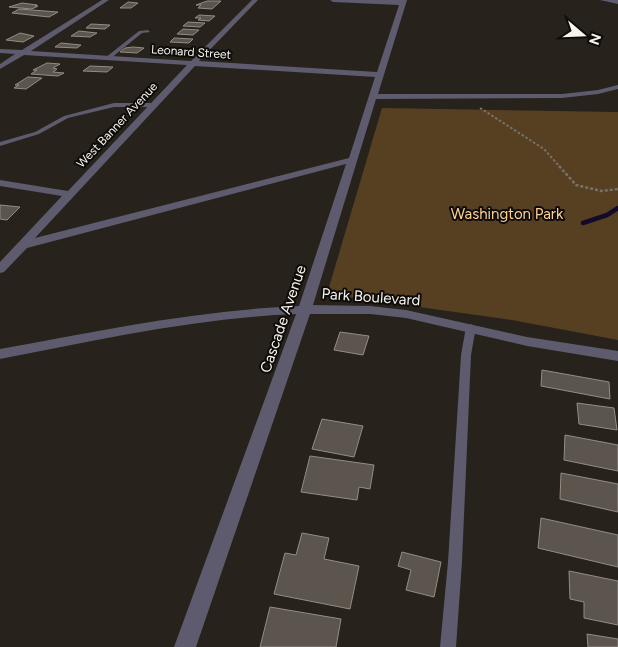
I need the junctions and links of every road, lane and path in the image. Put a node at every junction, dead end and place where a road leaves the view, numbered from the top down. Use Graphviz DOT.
graph roads {
  1 [pos="106,0"];
  2 [pos="255,0"];
  3 [pos="333,0"];
  4 [pos="603,0"];
  5 [pos="404,2"];
  6 [pos="618,2"];
  7 [pos="148,31"];
  8 [pos="0,51"];
  9 [pos="24,52"];
  10 [pos="108,58"];
  11 [pos="193,63"];
  12 [pos="0,67"];
  13 [pos="380,75"];
  14 [pos="618,87"];
  15 [pos="460,96"];
  16 [pos="373,97"];
  17 [pos="153,105"];
  18 [pos="0,144"];
  19 [pos="351,160"];
  20 [pos="0,183"];
  21 [pos="618,189"];
  22 [pos="69,194"];
  23 [pos="22,245"];
  24 [pos="0,269"];
  25 [pos="305,309"];
  26 [pos="471,327"];
  27 [pos="0,354"];
  28 [pos="618,356"];
  29 [pos="185,647"];
  30 [pos="448,647"];
  1 -- 9 [label="street"];
  2 -- 11 [label="street, West Banner Avenue"];
  3 -- 5 [label="street"];
  4 -- 6 [label="street"];
  5 -- 13 [label="street, Cascade Avenue"];
  7 -- 10 [label="lane"];
  8 -- 9 [label="street, Leonard Street"];
  9 -- 10 [label="street, Leonard Street"];
  9 -- 12 [label="street"];
  10 -- 11 [label="street, Leonard Street"];
  11 -- 13 [label="street, Leonard Street"];
  11 -- 17 [label="street, West Banner Avenue"];
  13 -- 16 [label="street, Cascade Avenue"];
  14 -- 15 [label="street"];
  15 -- 16 [label="street"];
  15 -- 21 [label="path"];
  16 -- 19 [label="street, Cascade Avenue"];
  17 -- 18 [label="lane"];
  17 -- 22 [label="street, West Banner Avenue"];
  19 -- 23 [label="street"];
  19 -- 25 [label="street, Cascade Avenue"];
  20 -- 22 [label="street"];
  22 -- 23 [label="street, West Banner Avenue"];
  23 -- 24 [label="street, West Banner Avenue"];
  25 -- 26 [label="street, Park Boulevard"];
  25 -- 27 [label="street, Park Boulevard"];
  25 -- 29 [label="street, Cascade Avenue"];
  26 -- 28 [label="street, Park Boulevard"];
  26 -- 30 [label="lane"];
}
